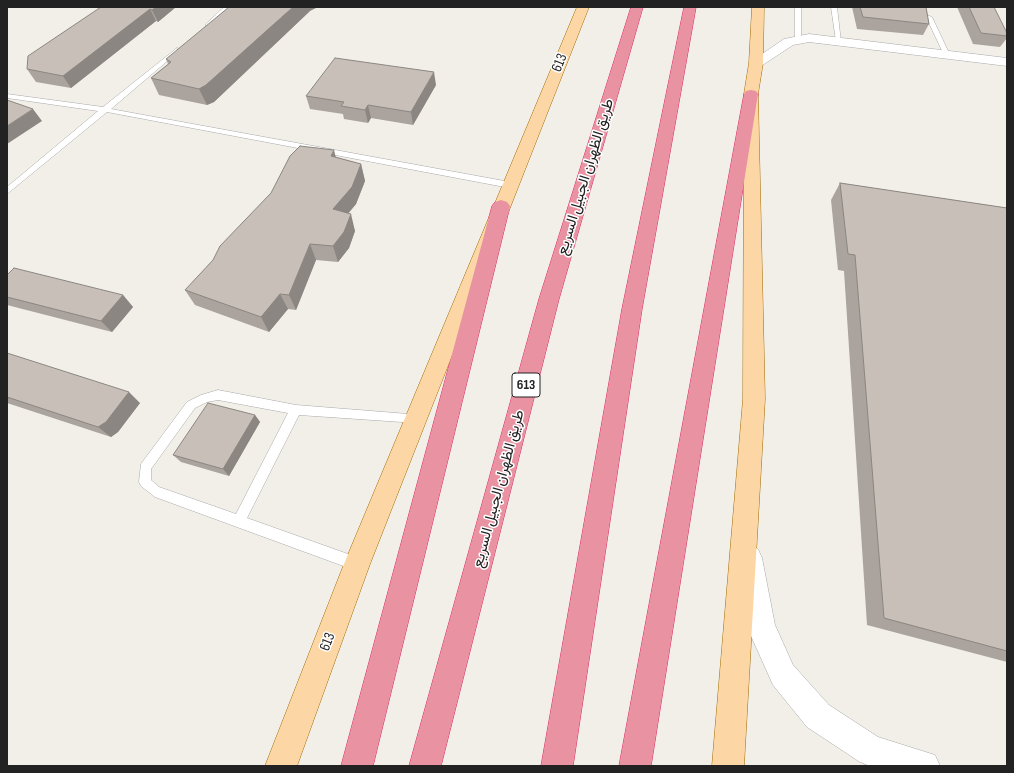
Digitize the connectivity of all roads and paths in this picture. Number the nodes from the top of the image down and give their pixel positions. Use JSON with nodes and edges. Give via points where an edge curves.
{"nodes":[{"id":1,"x":228,"y":7,"type":"edge"},
{"id":2,"x":583,"y":7,"type":"edge"},
{"id":3,"x":637,"y":7,"type":"edge"},
{"id":4,"x":690,"y":7,"type":"edge"},
{"id":5,"x":758,"y":7,"type":"edge"},
{"id":6,"x":798,"y":7,"type":"edge"},
{"id":7,"x":834,"y":7,"type":"edge"},
{"id":8,"x":898,"y":7,"type":"edge"},
{"id":9,"x":204,"y":28,"type":"edge"},
{"id":10,"x":798,"y":39,"type":"junction"},
{"id":11,"x":839,"y":41,"type":"junction"},
{"id":12,"x":186,"y":43,"type":"edge"},
{"id":13,"x":947,"y":55,"type":"junction"},
{"id":14,"x":1007,"y":62,"type":"edge"},
{"id":15,"x":756,"y":63,"type":"junction"},
{"id":16,"x":751,"y":94,"type":"junction"},
{"id":17,"x":7,"y":96,"type":"edge"},
{"id":18,"x":106,"y":110,"type":"junction"},
{"id":19,"x":510,"y":185,"type":"junction"},
{"id":20,"x":7,"y":191,"type":"edge"},
{"id":21,"x":501,"y":206,"type":"junction"},
{"id":22,"x":296,"y":410,"type":"junction"},
{"id":23,"x":416,"y":418,"type":"junction"},
{"id":24,"x":239,"y":521,"type":"junction"},
{"id":25,"x":745,"y":529,"type":"junction"},
{"id":26,"x":357,"y":564,"type":"junction"},
{"id":27,"x":281,"y":766,"type":"edge"},
{"id":28,"x":357,"y":766,"type":"edge"},
{"id":29,"x":425,"y":766,"type":"edge"},
{"id":30,"x":557,"y":766,"type":"edge"},
{"id":31,"x":635,"y":766,"type":"edge"},
{"id":32,"x":728,"y":766,"type":"edge"},
{"id":33,"x":924,"y":766,"type":"edge"}],
"edges":[{"from":1,"to":9,"type":"lane"},
{"from":2,"to":19,"type":"main road","name":"613"},
{"from":3,"to":29,"type":"highway","name":"طريق الظهران الجبيل السريع","number":"613","via":[[549,299]]},
{"from":4,"to":30,"type":"highway","via":[[632,308]]},
{"from":5,"to":15,"type":"main road"},
{"from":6,"to":10,"type":"lane"},
{"from":7,"to":11,"type":"lane"},
{"from":8,"to":13,"type":"lane","via":[[930,18]]},
{"from":10,"to":11,"type":"street"},
{"from":10,"to":15,"type":"street"},
{"from":11,"to":13,"type":"street"},
{"from":12,"to":18,"type":"lane"},
{"from":13,"to":14,"type":"street"},
{"from":15,"to":16,"type":"main road"},
{"from":16,"to":25,"type":"main road","via":[[754,399]]},
{"from":16,"to":31,"type":"highway"},
{"from":17,"to":18,"type":"lane"},
{"from":18,"to":19,"type":"lane"},
{"from":18,"to":20,"type":"lane"},
{"from":19,"to":21,"type":"main road","name":"613"},
{"from":21,"to":23,"type":"main road","name":"613"},
{"from":21,"to":28,"type":"highway"},
{"from":22,"to":23,"type":"lane"},
{"from":22,"to":24,"type":"lane"},
{"from":22,"to":24,"type":"lane","via":[[218,395],[205,398],[191,405],[145,468],[145,482],[155,491]]},
{"from":23,"to":26,"type":"main road","name":"613"},
{"from":24,"to":26,"type":"lane"},
{"from":25,"to":32,"type":"main road"},
{"from":25,"to":33,"type":"street","via":[[761,627],[783,676],[818,716],[865,747]]},
{"from":26,"to":27,"type":"main road","name":"613"}]}
